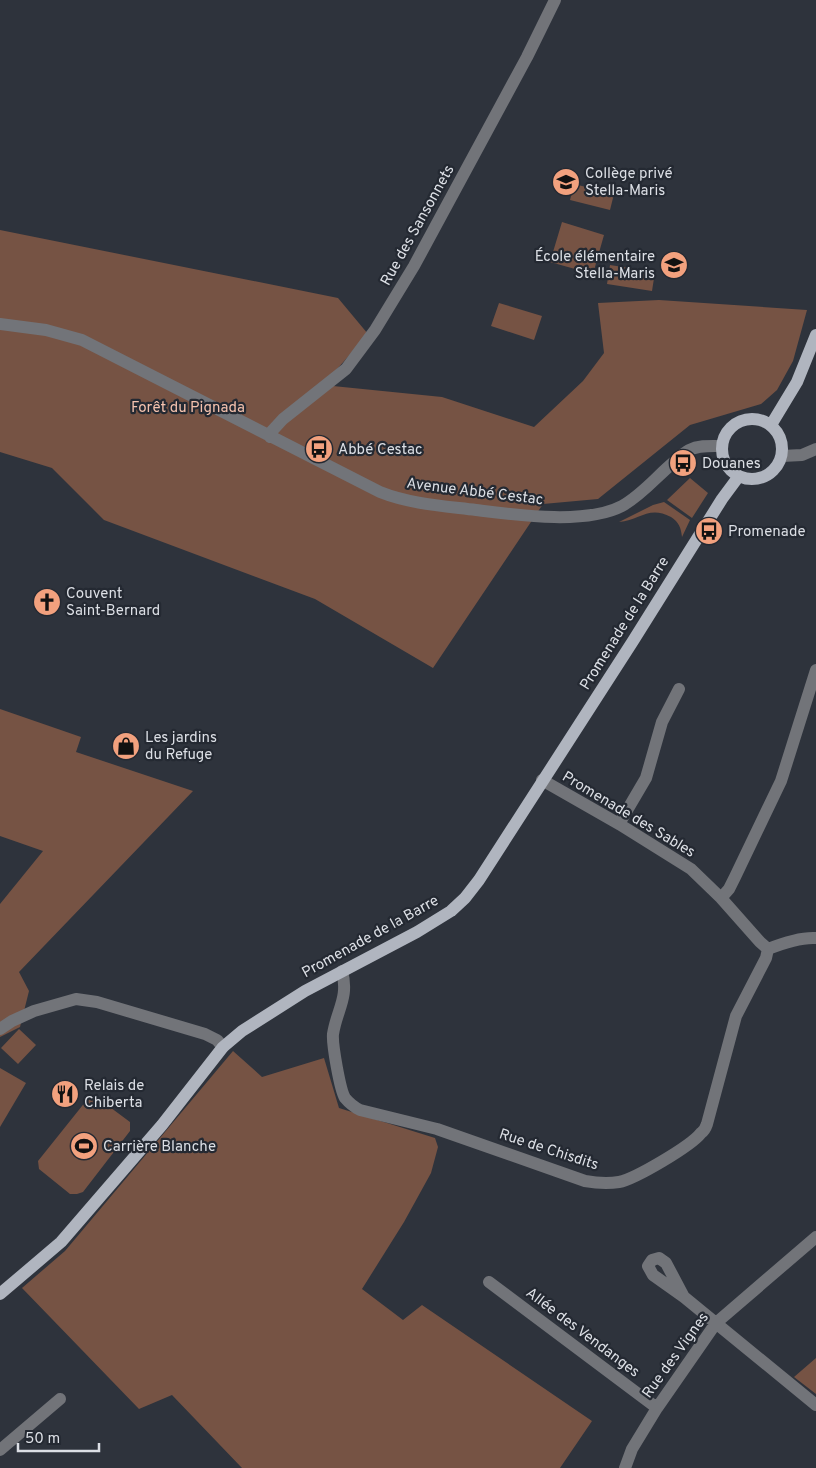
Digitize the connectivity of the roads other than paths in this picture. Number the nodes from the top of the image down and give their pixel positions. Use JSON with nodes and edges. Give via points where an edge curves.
{"nodes":[{"id":1,"x":555,"y":0,"type":"edge"},
{"id":2,"x":0,"y":324,"type":"edge"},
{"id":3,"x":816,"y":335,"type":"edge"},
{"id":4,"x":771,"y":425,"type":"junction"},
{"id":5,"x":270,"y":437,"type":"junction"},
{"id":6,"x":722,"y":446,"type":"junction"},
{"id":7,"x":816,"y":450,"type":"edge"},
{"id":8,"x":782,"y":456,"type":"junction"},
{"id":9,"x":739,"y":476,"type":"junction"},
{"id":10,"x":816,"y":670,"type":"edge"},
{"id":11,"x":680,"y":689,"type":"dead end"},
{"id":12,"x":542,"y":780,"type":"junction"},
{"id":13,"x":619,"y":824,"type":"junction"},
{"id":14,"x":721,"y":898,"type":"junction"},
{"id":15,"x":816,"y":938,"type":"edge"},
{"id":16,"x":768,"y":949,"type":"junction"},
{"id":17,"x":342,"y":970,"type":"junction"},
{"id":18,"x":0,"y":1029,"type":"edge"},
{"id":19,"x":223,"y":1047,"type":"junction"},
{"id":20,"x":816,"y":1237,"type":"edge"},
{"id":21,"x":489,"y":1282,"type":"dead end"},
{"id":22,"x":0,"y":1294,"type":"edge"},
{"id":23,"x":684,"y":1297,"type":"dead end"},
{"id":24,"x":716,"y":1323,"type":"junction"},
{"id":25,"x":60,"y":1399,"type":"dead end"},
{"id":26,"x":816,"y":1405,"type":"edge"},
{"id":27,"x":657,"y":1408,"type":"junction"},
{"id":28,"x":0,"y":1450,"type":"edge"},
{"id":29,"x":625,"y":1468,"type":"edge"}],
"edges":[{"from":1,"to":5,"type":"street","name":"Rue des Sansonnets","via":[[418,258],[375,330],[346,369],[283,419]]},
{"from":2,"to":5,"type":"street","name":"Avenue Abbé Cestac","via":[[46,330],[82,340]]},
{"from":3,"to":4,"type":"main road","via":[[797,382]]},
{"from":4,"to":6,"type":"main road","via":[[754,419],[736,423],[729,429]]},
{"from":4,"to":8,"type":"main road","via":[[781,439]]},
{"from":5,"to":6,"type":"street","name":"Avenue Abbé Cestac","via":[[396,498],[528,516],[563,517],[598,514],[621,506],[687,451],[704,446]]},
{"from":6,"to":9,"type":"main road","via":[[726,464]]},
{"from":7,"to":8,"type":"street"},
{"from":8,"to":9,"type":"main road","via":[[773,471],[765,476],[757,479]]},
{"from":9,"to":12,"type":"main road","name":"Promenade de la Barre"},
{"from":10,"to":14,"type":"street","via":[[781,781],[735,878]]},
{"from":11,"to":13,"type":"street","via":[[662,722],[646,778]]},
{"from":12,"to":13,"type":"street","name":"Promenade des Sables"},
{"from":12,"to":17,"type":"main road","name":"Promenade de la Barre","via":[[465,898],[417,932]]},
{"from":13,"to":14,"type":"street","name":"Promenade des Sables","via":[[691,869]]},
{"from":14,"to":16,"type":"street","name":"Promenade des Sables"},
{"from":15,"to":16,"type":"street","via":[[785,942]]},
{"from":16,"to":17,"type":"street","name":"Rue de Chisdits","via":[[736,1016],[707,1124],[701,1134],[690,1144],[633,1177],[608,1184],[585,1180],[437,1129],[360,1110],[350,1104],[344,1096],[333,1044],[345,995]]},
{"from":17,"to":19,"type":"main road","name":"Promenade de la Barre","via":[[305,990]]},
{"from":18,"to":19,"type":"street","via":[[34,1012],[76,999],[97,1002],[205,1034]]},
{"from":19,"to":22,"type":"main road","name":"Promenade de la Barre","via":[[162,1125],[60,1242]]},
{"from":20,"to":24,"type":"street","name":"Rue des Vignes"},
{"from":21,"to":27,"type":"street","name":"Allée des Vendanges"},
{"from":23,"to":24,"type":"street"},
{"from":24,"to":26,"type":"street"},
{"from":24,"to":27,"type":"street","name":"Rue des Vignes"},
{"from":25,"to":28,"type":"street"},
{"from":27,"to":29,"type":"street","name":"Rue des Vignes","via":[[632,1449]]}]}
